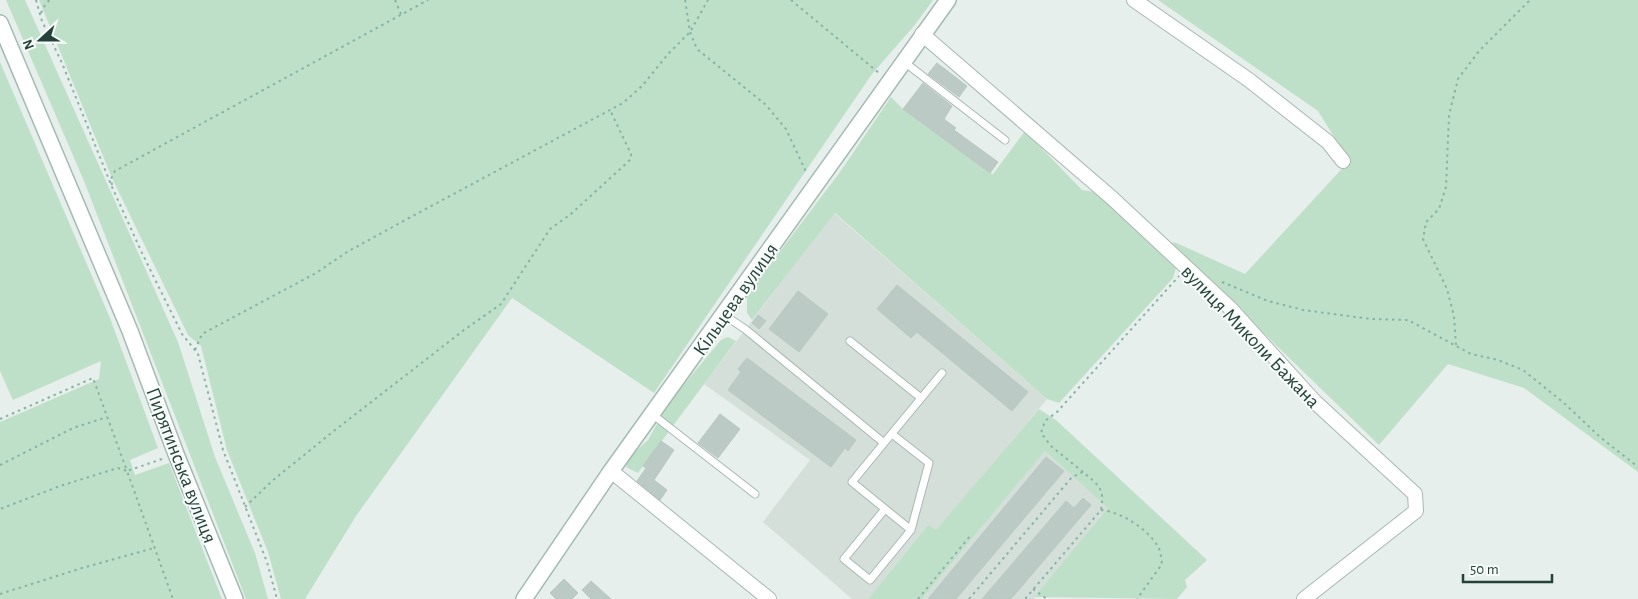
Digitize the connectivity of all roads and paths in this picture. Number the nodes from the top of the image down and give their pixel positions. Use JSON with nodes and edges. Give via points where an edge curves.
{"nodes":[{"id":1,"x":36,"y":0,"type":"edge"},
{"id":2,"x":50,"y":0,"type":"edge"},
{"id":3,"x":395,"y":0,"type":"edge"},
{"id":4,"x":428,"y":0,"type":"edge"},
{"id":5,"x":685,"y":0,"type":"edge"},
{"id":6,"x":708,"y":0,"type":"edge"},
{"id":7,"x":791,"y":0,"type":"edge"},
{"id":8,"x":948,"y":0,"type":"edge"},
{"id":9,"x":1134,"y":0,"type":"edge"},
{"id":10,"x":1530,"y":0,"type":"edge"},
{"id":11,"x":41,"y":13,"type":"junction"},
{"id":12,"x":402,"y":14,"type":"junction"},
{"id":13,"x":0,"y":23,"type":"edge"},
{"id":14,"x":690,"y":32,"type":"junction"},
{"id":15,"x":922,"y":34,"type":"junction"},
{"id":16,"x":903,"y":61,"type":"junction"},
{"id":17,"x":889,"y":81,"type":"junction"},
{"id":18,"x":610,"y":110,"type":"junction"},
{"id":19,"x":1005,"y":140,"type":"dead end"},
{"id":20,"x":1343,"y":161,"type":"dead end"},
{"id":21,"x":112,"y":187,"type":"junction"},
{"id":22,"x":812,"y":190,"type":"junction"},
{"id":23,"x":1183,"y":265,"type":"junction"},
{"id":24,"x":1214,"y":278,"type":"dead end"},
{"id":25,"x":724,"y":315,"type":"junction"},
{"id":26,"x":850,"y":341,"type":"dead end"},
{"id":27,"x":1456,"y":346,"type":"junction"},
{"id":28,"x":195,"y":350,"type":"junction"},
{"id":29,"x":942,"y":373,"type":"dead end"},
{"id":30,"x":921,"y":398,"type":"junction"},
{"id":31,"x":652,"y":414,"type":"junction"},
{"id":32,"x":107,"y":417,"type":"junction"},
{"id":33,"x":0,"y":419,"type":"edge"},
{"id":34,"x":892,"y":434,"type":"junction"},
{"id":35,"x":884,"y":443,"type":"junction"},
{"id":36,"x":176,"y":454,"type":"junction"},
{"id":37,"x":0,"y":465,"type":"edge"},
{"id":38,"x":1638,"y":466,"type":"edge"},
{"id":39,"x":127,"y":471,"type":"junction"},
{"id":40,"x":611,"y":471,"type":"junction"},
{"id":41,"x":1083,"y":472,"type":"junction"},
{"id":42,"x":755,"y":494,"type":"dead end"},
{"id":43,"x":245,"y":507,"type":"junction"},
{"id":44,"x":0,"y":509,"type":"edge"},
{"id":45,"x":885,"y":509,"type":"junction"},
{"id":46,"x":1101,"y":510,"type":"junction"},
{"id":47,"x":911,"y":530,"type":"junction"},
{"id":48,"x":971,"y":535,"type":"dead end"},
{"id":49,"x":154,"y":548,"type":"junction"},
{"id":50,"x":1034,"y":589,"type":"junction"},
{"id":51,"x":0,"y":594,"type":"edge"},
{"id":52,"x":530,"y":596,"type":"edge"},
{"id":53,"x":173,"y":599,"type":"edge"},
{"id":54,"x":235,"y":599,"type":"edge"},
{"id":55,"x":277,"y":599,"type":"edge"},
{"id":56,"x":769,"y":599,"type":"edge"},
{"id":57,"x":918,"y":599,"type":"edge"},
{"id":58,"x":969,"y":599,"type":"edge"},
{"id":59,"x":1025,"y":599,"type":"edge"},
{"id":60,"x":1047,"y":599,"type":"edge"},
{"id":61,"x":1137,"y":599,"type":"edge"},
{"id":62,"x":1304,"y":599,"type":"edge"}],
"edges":[{"from":1,"to":11,"type":"path"},
{"from":2,"to":11,"type":"path"},
{"from":3,"to":12,"type":"path"},
{"from":4,"to":12,"type":"path"},
{"from":5,"to":14,"type":"path"},
{"from":6,"to":14,"type":"path"},
{"from":7,"to":17,"type":"path"},
{"from":8,"to":15,"type":"street","name":"Кільцева вулиця"},
{"from":9,"to":20,"type":"street","via":[[1249,80],[1328,142]]},
{"from":10,"to":27,"type":"path","via":[[1479,51],[1458,79],[1450,115],[1446,187],[1439,209],[1426,222],[1423,239],[1446,289],[1454,316]]},
{"from":11,"to":21,"type":"path"},
{"from":12,"to":21,"type":"path","via":[[115,171]]},
{"from":13,"to":36,"type":"street","name":"Пирятинська вулиця","via":[[130,331]]},
{"from":14,"to":18,"type":"path","via":[[642,86]]},
{"from":14,"to":22,"type":"path","via":[[697,50],[766,106],[786,129]]},
{"from":15,"to":16,"type":"street","name":"Кільцева вулиця"},
{"from":15,"to":23,"type":"street","name":"вулиця Миколи Бажана"},
{"from":16,"to":17,"type":"street","name":"Кільцева вулиця"},
{"from":16,"to":19,"type":"lane"},
{"from":17,"to":22,"type":"street","name":"Кільцева вулиця"},
{"from":18,"to":28,"type":"path","via":[[202,334]]},
{"from":18,"to":43,"type":"path","via":[[631,159],[550,229],[501,304],[330,434]]},
{"from":21,"to":28,"type":"path","via":[[182,334]]},
{"from":22,"to":25,"type":"street","name":"Кільцева вулиця"},
{"from":23,"to":41,"type":"path","via":[[1177,280],[1057,412],[1045,421],[1041,433]]},
{"from":23,"to":62,"type":"street","name":"вулиця Миколи Бажана","via":[[1230,308],[1315,402],[1415,494],[1416,511]]},
{"from":24,"to":27,"type":"path","via":[[1268,301],[1303,310],[1371,319],[1408,320]]},
{"from":25,"to":31,"type":"street","name":"Кільцева вулиця"},
{"from":25,"to":35,"type":"lane"},
{"from":26,"to":30,"type":"lane"},
{"from":27,"to":38,"type":"path","via":[[1470,354],[1523,370]]},
{"from":28,"to":43,"type":"path","via":[[223,450]]},
{"from":29,"to":30,"type":"lane"},
{"from":30,"to":34,"type":"lane"},
{"from":31,"to":40,"type":"street","name":"Кільцева вулиця"},
{"from":31,"to":42,"type":"lane"},
{"from":32,"to":33,"type":"path","via":[[93,378]]},
{"from":32,"to":37,"type":"path","via":[[73,428]]},
{"from":32,"to":39,"type":"path"},
{"from":34,"to":35,"type":"lane"},
{"from":34,"to":47,"type":"lane","via":[[928,463]]},
{"from":35,"to":45,"type":"lane","via":[[852,482]]},
{"from":36,"to":39,"type":"path"},
{"from":36,"to":54,"type":"street","name":"Пирятинська вулиця"},
{"from":39,"to":44,"type":"path","via":[[118,468]]},
{"from":39,"to":49,"type":"path"},
{"from":40,"to":52,"type":"street","name":"Кільцева вулиця"},
{"from":40,"to":56,"type":"street"},
{"from":41,"to":46,"type":"path","via":[[1099,486],[1103,496]]},
{"from":41,"to":58,"type":"path","via":[[1072,477]]},
{"from":43,"to":55,"type":"path","via":[[267,562]]},
{"from":45,"to":47,"type":"lane"},
{"from":45,"to":47,"type":"lane","via":[[844,559],[870,580]]},
{"from":46,"to":50,"type":"path"},
{"from":46,"to":61,"type":"path","via":[[1134,523],[1158,546],[1162,564]]},
{"from":48,"to":57,"type":"path"},
{"from":49,"to":51,"type":"path"},
{"from":49,"to":53,"type":"path"},
{"from":50,"to":59,"type":"path"},
{"from":50,"to":60,"type":"path"}]}
